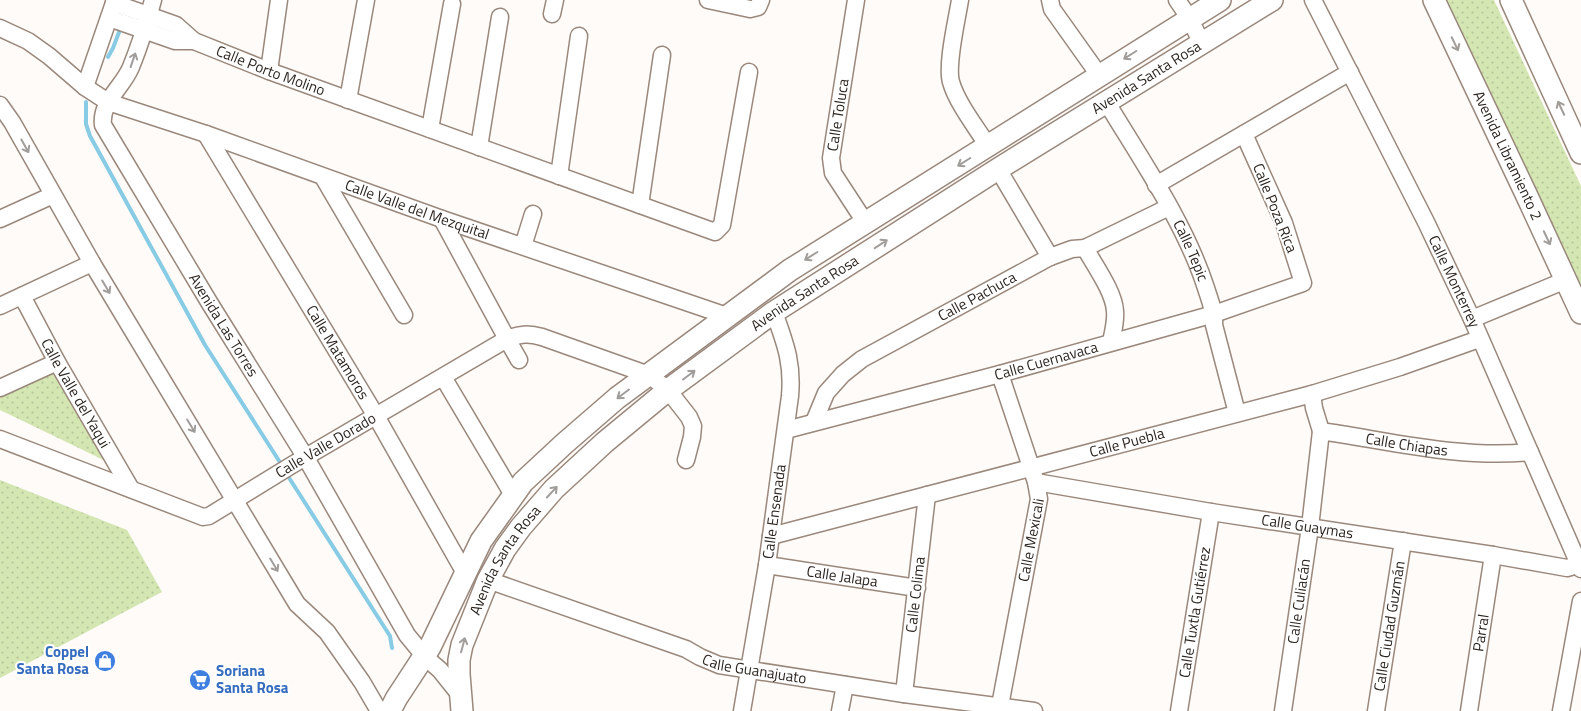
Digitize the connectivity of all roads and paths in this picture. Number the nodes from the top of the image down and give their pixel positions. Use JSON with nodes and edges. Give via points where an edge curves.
{"nodes":[{"id":1,"x":279,"y":0,"type":"edge"},
{"id":2,"x":366,"y":0,"type":"edge"},
{"id":3,"x":708,"y":0,"type":"edge"},
{"id":4,"x":856,"y":0,"type":"edge"},
{"id":5,"x":960,"y":0,"type":"edge"},
{"id":6,"x":1050,"y":0,"type":"edge"},
{"id":7,"x":1177,"y":0,"type":"edge"},
{"id":8,"x":1220,"y":0,"type":"edge"},
{"id":9,"x":1272,"y":0,"type":"edge"},
{"id":10,"x":1314,"y":0,"type":"edge"},
{"id":11,"x":1434,"y":0,"type":"edge"},
{"id":12,"x":1511,"y":0,"type":"edge"},
{"id":13,"x":760,"y":3,"type":"edge"},
{"id":14,"x":452,"y":4,"type":"dead end"},
{"id":15,"x":129,"y":13,"type":"edge"},
{"id":16,"x":500,"y":17,"type":"dead end"},
{"id":17,"x":1190,"y":19,"type":"junction"},
{"id":18,"x":0,"y":28,"type":"edge"},
{"id":19,"x":579,"y":36,"type":"dead end"},
{"id":20,"x":1202,"y":44,"type":"junction"},
{"id":21,"x":662,"y":55,"type":"dead end"},
{"id":22,"x":269,"y":71,"type":"junction"},
{"id":23,"x":749,"y":72,"type":"dead end"},
{"id":24,"x":1350,"y":72,"type":"junction"},
{"id":25,"x":1099,"y":75,"type":"junction"},
{"id":26,"x":85,"y":87,"type":"junction"},
{"id":27,"x":348,"y":100,"type":"junction"},
{"id":28,"x":108,"y":102,"type":"junction"},
{"id":29,"x":1107,"y":103,"type":"junction"},
{"id":30,"x":0,"y":105,"type":"edge"},
{"id":31,"x":6,"y":125,"type":"edge"},
{"id":32,"x":430,"y":130,"type":"junction"},
{"id":33,"x":206,"y":134,"type":"junction"},
{"id":34,"x":1244,"y":134,"type":"junction"},
{"id":35,"x":988,"y":146,"type":"junction"},
{"id":36,"x":479,"y":147,"type":"junction"},
{"id":37,"x":1581,"y":153,"type":"edge"},
{"id":38,"x":998,"y":169,"type":"junction"},
{"id":39,"x":559,"y":176,"type":"junction"},
{"id":40,"x":323,"y":177,"type":"junction"},
{"id":41,"x":1156,"y":185,"type":"junction"},
{"id":42,"x":53,"y":195,"type":"junction"},
{"id":43,"x":640,"y":206,"type":"junction"},
{"id":44,"x":1169,"y":207,"type":"junction"},
{"id":45,"x":533,"y":214,"type":"dead end"},
{"id":46,"x":442,"y":219,"type":"junction"},
{"id":47,"x":0,"y":220,"type":"edge"},
{"id":48,"x":865,"y":222,"type":"junction"},
{"id":49,"x":522,"y":246,"type":"junction"},
{"id":50,"x":1086,"y":248,"type":"junction"},
{"id":51,"x":1050,"y":257,"type":"junction"},
{"id":52,"x":92,"y":263,"type":"junction"},
{"id":53,"x":1566,"y":280,"type":"junction"},
{"id":54,"x":1303,"y":283,"type":"joint"},
{"id":55,"x":22,"y":296,"type":"junction"},
{"id":56,"x":0,"y":306,"type":"edge"},
{"id":57,"x":774,"y":312,"type":"junction"},
{"id":58,"x":1581,"y":313,"type":"edge"},
{"id":59,"x":1214,"y":314,"type":"junction"},
{"id":60,"x":404,"y":315,"type":"dead end"},
{"id":61,"x":727,"y":316,"type":"junction"},
{"id":62,"x":1472,"y":319,"type":"junction"},
{"id":63,"x":507,"y":339,"type":"junction"},
{"id":64,"x":1479,"y":339,"type":"junction"},
{"id":65,"x":1111,"y":342,"type":"junction"},
{"id":66,"x":519,"y":360,"type":"dead end"},
{"id":67,"x":57,"y":362,"type":"junction"},
{"id":68,"x":1000,"y":374,"type":"junction"},
{"id":69,"x":649,"y":375,"type":"junction"},
{"id":70,"x":444,"y":377,"type":"junction"},
{"id":71,"x":0,"y":388,"type":"edge"},
{"id":72,"x":668,"y":390,"type":"junction"},
{"id":73,"x":1312,"y":394,"type":"junction"},
{"id":74,"x":1237,"y":413,"type":"junction"},
{"id":75,"x":376,"y":416,"type":"junction"},
{"id":76,"x":814,"y":422,"type":"junction"},
{"id":77,"x":786,"y":430,"type":"junction"},
{"id":78,"x":1320,"y":431,"type":"junction"},
{"id":79,"x":0,"y":439,"type":"edge"},
{"id":80,"x":1530,"y":452,"type":"junction"},
{"id":81,"x":686,"y":460,"type":"dead end"},
{"id":82,"x":299,"y":461,"type":"junction"},
{"id":83,"x":1033,"y":475,"type":"junction"},
{"id":84,"x":131,"y":489,"type":"junction"},
{"id":85,"x":513,"y":495,"type":"junction"},
{"id":86,"x":927,"y":495,"type":"junction"},
{"id":87,"x":235,"y":500,"type":"junction"},
{"id":88,"x":1211,"y":512,"type":"junction"},
{"id":89,"x":1310,"y":527,"type":"junction"},
{"id":90,"x":771,"y":536,"type":"junction"},
{"id":91,"x":1403,"y":541,"type":"junction"},
{"id":92,"x":1493,"y":555,"type":"junction"},
{"id":93,"x":768,"y":565,"type":"junction"},
{"id":94,"x":1580,"y":566,"type":"edge"},
{"id":95,"x":465,"y":573,"type":"junction"},
{"id":96,"x":488,"y":580,"type":"junction"},
{"id":97,"x":917,"y":588,"type":"junction"},
{"id":98,"x":1581,"y":602,"type":"edge"},
{"id":99,"x":425,"y":657,"type":"junction"},
{"id":100,"x":749,"y":670,"type":"junction"},
{"id":101,"x":844,"y":685,"type":"junction"},
{"id":102,"x":904,"y":694,"type":"junction"},
{"id":103,"x":461,"y":703,"type":"edge"},
{"id":104,"x":1000,"y":708,"type":"edge"},
{"id":105,"x":379,"y":711,"type":"edge"},
{"id":106,"x":390,"y":711,"type":"edge"},
{"id":107,"x":742,"y":711,"type":"edge"},
{"id":108,"x":840,"y":711,"type":"edge"},
{"id":109,"x":1034,"y":711,"type":"edge"},
{"id":110,"x":1179,"y":711,"type":"edge"},
{"id":111,"x":1282,"y":711,"type":"edge"},
{"id":112,"x":1376,"y":711,"type":"edge"},
{"id":113,"x":1469,"y":711,"type":"edge"},
{"id":114,"x":1561,"y":711,"type":"edge"}],
"edges":[{"from":1,"to":22,"type":"street"},
{"from":2,"to":27,"type":"street"},
{"from":3,"to":13,"type":"street","via":[[750,9]]},
{"from":4,"to":48,"type":"street","name":"Calle Toluca","via":[[831,158],[834,173]]},
{"from":5,"to":35,"type":"street","via":[[950,80]]},
{"from":6,"to":25,"type":"street","via":[[1052,9]]},
{"from":7,"to":17,"type":"street"},
{"from":8,"to":17,"type":"main road","name":"Avenida Santa Rosa"},
{"from":9,"to":20,"type":"main road","name":"Avenida Santa Rosa"},
{"from":10,"to":24,"type":"street","name":"Calle Monterrey"},
{"from":11,"to":53,"type":"main road","name":"Avenida Libramiento 2","one_way":true},
{"from":37,"to":12,"type":"main road","one_way":true},
{"from":14,"to":32,"type":"street"},
{"from":15,"to":22,"type":"street","name":"Calle Porto Molino","via":[[174,41],[194,41]]},
{"from":15,"to":26,"type":"street"},
{"from":28,"to":15,"type":"street","one_way":true,"via":[[130,69]]},
{"from":16,"to":36,"type":"street"},
{"from":17,"to":20,"type":"street"},
{"from":17,"to":25,"type":"main road","name":"Avenida Santa Rosa","one_way":true},
{"from":18,"to":26,"type":"street","via":[[28,41]]},
{"from":19,"to":39,"type":"street"},
{"from":20,"to":29,"type":"main road","name":"Avenida Santa Rosa"},
{"from":21,"to":43,"type":"street"},
{"from":22,"to":27,"type":"street","name":"Calle Porto Molino"},
{"from":23,"to":43,"type":"street","name":"Calle Porto Molino","via":[[719,229],[714,232]]},
{"from":24,"to":34,"type":"street"},
{"from":24,"to":62,"type":"street","name":"Calle Monterrey"},
{"from":25,"to":35,"type":"main road","name":"Avenida Santa Rosa"},
{"from":26,"to":28,"type":"street"},
{"from":27,"to":32,"type":"street","name":"Calle Porto Molino"},
{"from":28,"to":33,"type":"street","name":"Calle Valle del Mezquital"},
{"from":28,"to":82,"type":"street","name":"Avenida Las Torres","via":[[103,125]]},
{"from":29,"to":38,"type":"main road","name":"Avenida Santa Rosa"},
{"from":29,"to":41,"type":"street","name":"Calle Tepic"},
{"from":30,"to":31,"type":"street"},
{"from":31,"to":42,"type":"street","one_way":true},
{"from":32,"to":36,"type":"street","name":"Calle Porto Molino"},
{"from":33,"to":40,"type":"street","name":"Calle Valle del Mezquital"},
{"from":33,"to":75,"type":"street","name":"Calle Matamoros"},
{"from":34,"to":41,"type":"street"},
{"from":34,"to":54,"type":"street","name":"Calle Poza Rica","via":[[1284,224]]},
{"from":35,"to":48,"type":"main road","name":"Avenida Santa Rosa","one_way":true},
{"from":36,"to":39,"type":"street","name":"Calle Porto Molino"},
{"from":38,"to":51,"type":"street"},
{"from":57,"to":38,"type":"main road","name":"Avenida Santa Rosa","one_way":true},
{"from":39,"to":43,"type":"street","name":"Calle Porto Molino"},
{"from":40,"to":46,"type":"street","name":"Calle Valle del Mezquital"},
{"from":40,"to":60,"type":"street"},
{"from":41,"to":44,"type":"street","name":"Calle Tepic"},
{"from":42,"to":47,"type":"street"},
{"from":42,"to":52,"type":"street"},
{"from":44,"to":50,"type":"street","name":"Calle Pachuca"},
{"from":44,"to":59,"type":"street","name":"Calle Tepic","via":[[1199,267]]},
{"from":45,"to":49,"type":"street"},
{"from":46,"to":49,"type":"street","name":"Calle Valle del Mezquital"},
{"from":46,"to":63,"type":"street"},
{"from":48,"to":61,"type":"main road","name":"Avenida Santa Rosa","one_way":true,"via":[[790,270]]},
{"from":49,"to":61,"type":"street","name":"Calle Valle del Mezquital"},
{"from":50,"to":51,"type":"street","name":"Calle Pachuca"},
{"from":50,"to":65,"type":"street","via":[[1115,309]]},
{"from":51,"to":76,"type":"street","name":"Calle Pachuca","via":[[862,359],[826,393]]},
{"from":52,"to":55,"type":"street"},
{"from":52,"to":87,"type":"street","one_way":true},
{"from":53,"to":58,"type":"main road","name":"Avenida Libramiento 2"},
{"from":53,"to":62,"type":"street"},
{"from":54,"to":59,"type":"street","name":"Calle Cuernavaca"},
{"from":55,"to":56,"type":"street"},
{"from":55,"to":67,"type":"street","name":"Calle Valle del Yaqui"},
{"from":72,"to":57,"type":"main road","name":"Avenida Santa Rosa","one_way":true},
{"from":57,"to":77,"type":"street","name":"Calle Ensenada","via":[[792,376]]},
{"from":59,"to":65,"type":"street","name":"Calle Cuernavaca"},
{"from":59,"to":74,"type":"street","name":"Calle Tepic"},
{"from":61,"to":69,"type":"main road","name":"Avenida Santa Rosa"},
{"from":62,"to":64,"type":"street","name":"Calle Monterrey"},
{"from":63,"to":66,"type":"street"},
{"from":63,"to":69,"type":"street","name":"Calle Valle Dorado","via":[[520,334],[542,337]]},
{"from":63,"to":70,"type":"street","name":"Calle Valle Dorado"},
{"from":64,"to":73,"type":"street","name":"Calle Puebla"},
{"from":64,"to":80,"type":"street","name":"Calle Monterrey"},
{"from":65,"to":68,"type":"street","name":"Calle Cuernavaca"},
{"from":67,"to":71,"type":"street"},
{"from":67,"to":84,"type":"street","name":"Calle Valle del Yaqui"},
{"from":68,"to":76,"type":"street","name":"Calle Cuernavaca"},
{"from":68,"to":83,"type":"street","name":"Calle Mexicali"},
{"from":69,"to":72,"type":"street","name":"Calle Valle Dorado"},
{"from":69,"to":85,"type":"main road","name":"Avenida Santa Rosa","one_way":true,"via":[[565,443]]},
{"from":70,"to":75,"type":"street","name":"Calle Valle Dorado"},
{"from":70,"to":85,"type":"street"},
{"from":72,"to":81,"type":"street","name":"Calle Valle Dorado","via":[[693,426]]},
{"from":96,"to":72,"type":"main road","name":"Avenida Santa Rosa","one_way":true,"via":[[521,527],[554,489]]},
{"from":73,"to":74,"type":"street","name":"Calle Puebla"},
{"from":73,"to":78,"type":"street"},
{"from":74,"to":83,"type":"street","name":"Calle Puebla"},
{"from":75,"to":82,"type":"street","name":"Calle Valle Dorado"},
{"from":75,"to":95,"type":"street","name":"Calle Matamoros"},
{"from":76,"to":77,"type":"street","name":"Calle Cuernavaca"},
{"from":77,"to":90,"type":"street","name":"Calle Ensenada"},
{"from":78,"to":80,"type":"street","name":"Calle Chiapas","via":[[1470,453],[1504,455]]},
{"from":78,"to":89,"type":"street","name":"Calle Culiacán"},
{"from":79,"to":84,"type":"street","name":"Calle Valle Dorado"},
{"from":80,"to":94,"type":"street","name":"Calle Monterrey"},
{"from":82,"to":87,"type":"street","name":"Calle Valle Dorado"},
{"from":82,"to":99,"type":"street","name":"Avenida Las Torres","via":[[407,635]]},
{"from":83,"to":86,"type":"street","name":"Calle Puebla"},
{"from":83,"to":88,"type":"street","name":"Calle Guaymas"},
{"from":83,"to":104,"type":"street","name":"Calle Mexicali","via":[[1039,499]]},
{"from":84,"to":87,"type":"street","name":"Calle Valle Dorado","via":[[203,517]]},
{"from":85,"to":95,"type":"main road","name":"Avenida Santa Rosa","via":[[481,541]]},
{"from":86,"to":90,"type":"street","name":"Calle Puebla"},
{"from":86,"to":97,"type":"street","name":"Calle Colima"},
{"from":87,"to":105,"type":"street","one_way":true,"via":[[297,604],[327,632]]},
{"from":88,"to":89,"type":"street","name":"Calle Guaymas"},
{"from":88,"to":110,"type":"street","name":"Calle Tuxtla Gutiérrez"},
{"from":89,"to":91,"type":"street","name":"Calle Guaymas"},
{"from":89,"to":111,"type":"street","name":"Calle Culiacán"},
{"from":90,"to":93,"type":"street","name":"Calle Ensenada"},
{"from":91,"to":92,"type":"street","name":"Calle Guaymas"},
{"from":91,"to":112,"type":"street","name":"Calle Ciudad Guzmán"},
{"from":92,"to":94,"type":"street","name":"Calle Guaymas","via":[[1567,568]]},
{"from":92,"to":113,"type":"street","name":"Parral"},
{"from":93,"to":97,"type":"street","name":"Calle Jalapa"},
{"from":93,"to":100,"type":"street","name":"Calle Ensenada"},
{"from":95,"to":99,"type":"main road","name":"Avenida Santa Rosa"},
{"from":96,"to":100,"type":"street","name":"Calle Guanajuato","via":[[686,649],[720,665]]},
{"from":103,"to":96,"type":"main road","name":"Avenida Santa Rosa","one_way":true,"via":[[458,674],[462,645]]},
{"from":97,"to":102,"type":"street","name":"Calle Colima"},
{"from":98,"to":114,"type":"street"},
{"from":99,"to":103,"type":"street","name":"Avenida Santa Rosa","via":[[440,670]]},
{"from":99,"to":106,"type":"main road","name":"Avenida Santa Rosa"},
{"from":100,"to":101,"type":"street","name":"Calle Guanajuato"},
{"from":100,"to":107,"type":"street","name":"Calle Ensenada"},
{"from":101,"to":102,"type":"street","name":"Calle Guanajuato"},
{"from":101,"to":108,"type":"street"},
{"from":102,"to":104,"type":"street","name":"Calle Guanajuato"},
{"from":104,"to":109,"type":"street","name":"Calle Guanajuato"}]}
